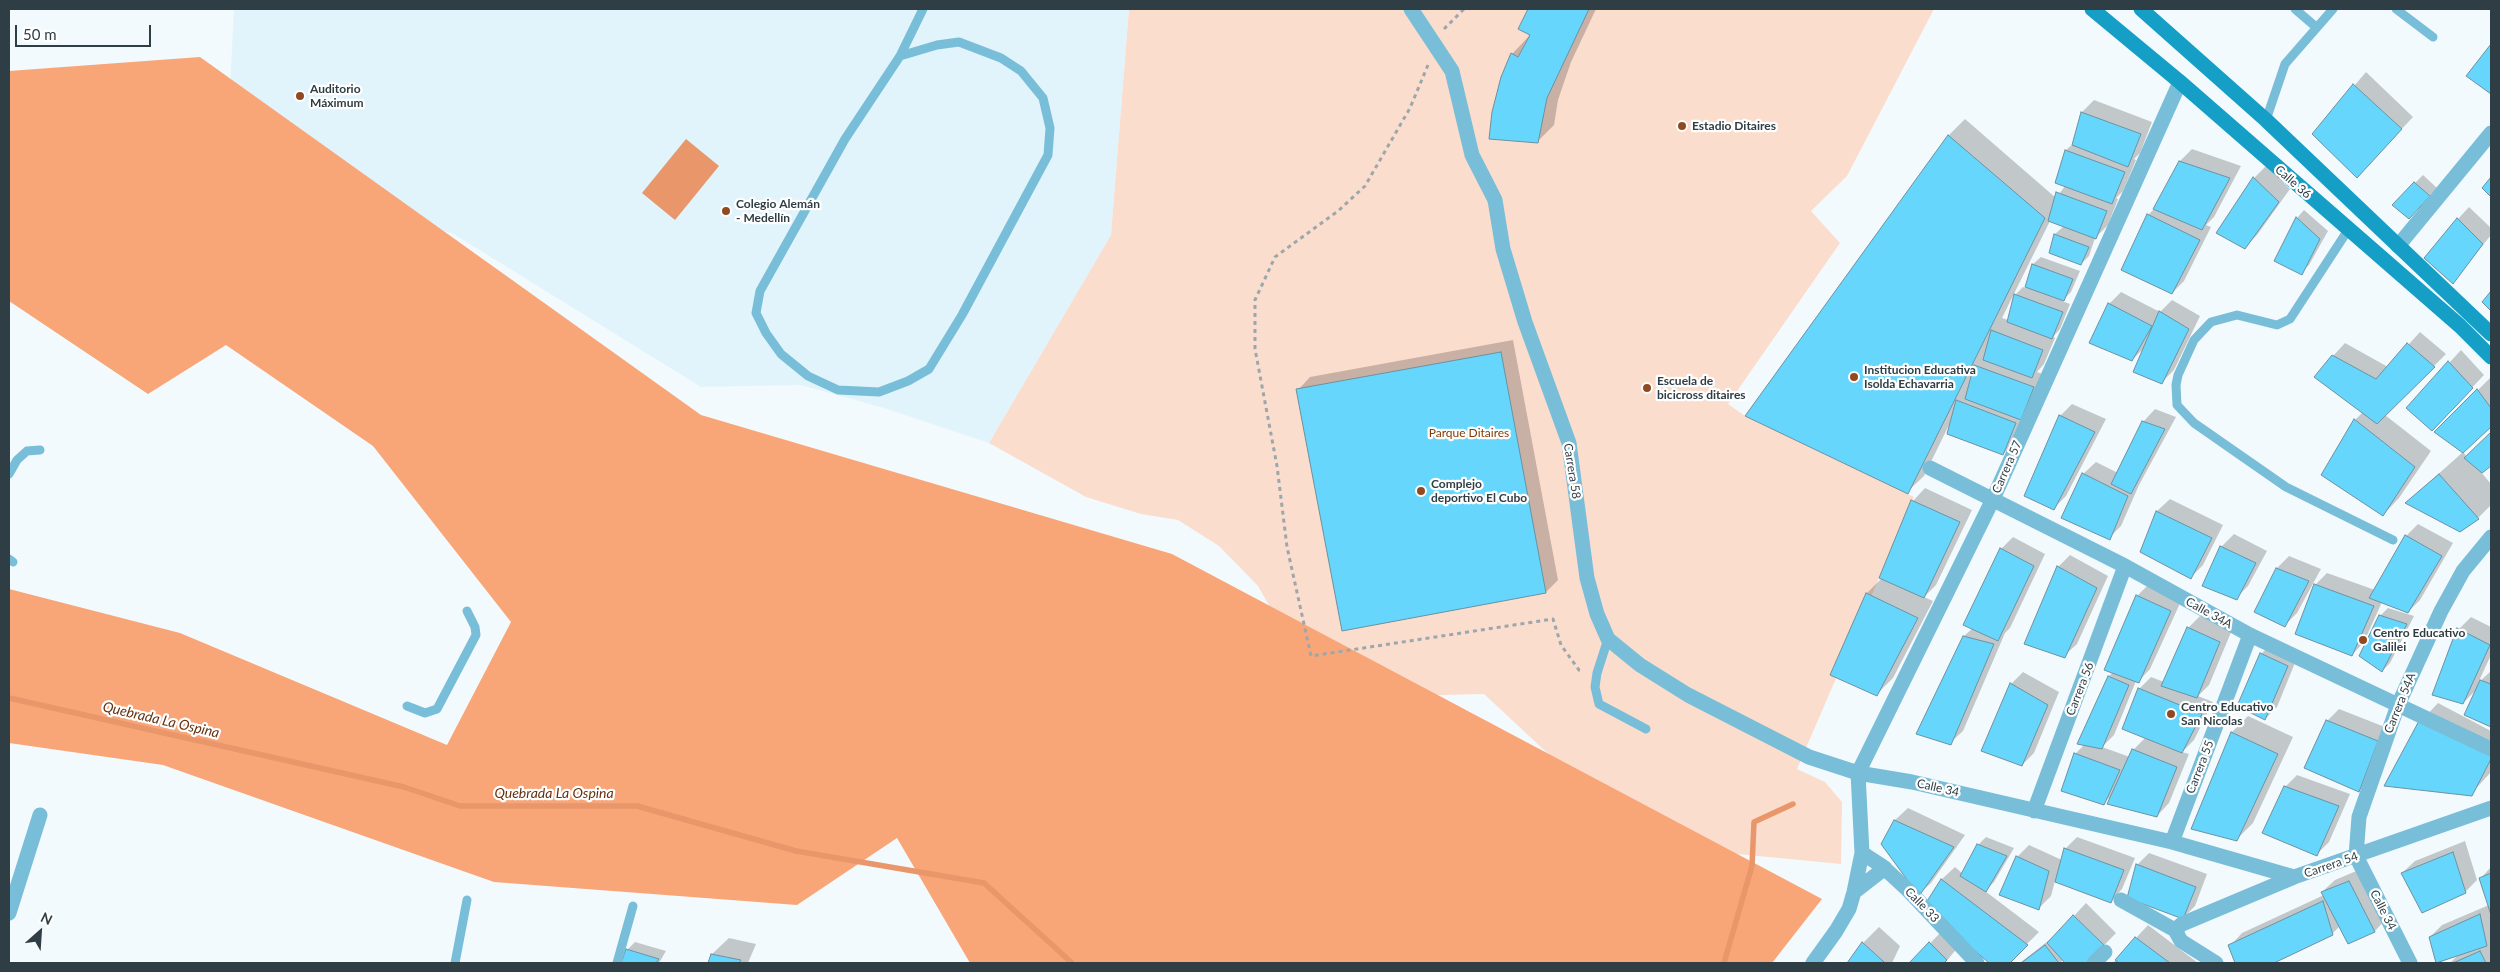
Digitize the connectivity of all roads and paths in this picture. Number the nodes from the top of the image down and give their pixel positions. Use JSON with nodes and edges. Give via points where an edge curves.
{"nodes":[{"id":1,"x":923,"y":9,"type":"edge"},
{"id":2,"x":1411,"y":9,"type":"edge"},
{"id":3,"x":1464,"y":9,"type":"edge"},
{"id":4,"x":2092,"y":9,"type":"edge"},
{"id":5,"x":2141,"y":9,"type":"edge"},
{"id":6,"x":2295,"y":9,"type":"edge"},
{"id":7,"x":2333,"y":9,"type":"edge"},
{"id":8,"x":2396,"y":9,"type":"edge"},
{"id":9,"x":2316,"y":27,"type":"junction"},
{"id":10,"x":2434,"y":37,"type":"dead end"},
{"id":11,"x":1432,"y":40,"type":"junction"},
{"id":12,"x":900,"y":56,"type":"junction"},
{"id":13,"x":2180,"y":82,"type":"junction"},
{"id":14,"x":2266,"y":120,"type":"junction"},
{"id":15,"x":2491,"y":133,"type":"edge"},
{"id":16,"x":2348,"y":230,"type":"junction"},
{"id":17,"x":2398,"y":246,"type":"junction"},
{"id":18,"x":2491,"y":334,"type":"edge"},
{"id":19,"x":2491,"y":357,"type":"edge"},
{"id":20,"x":40,"y":450,"type":"dead end"},
{"id":21,"x":1930,"y":468,"type":"dead end"},
{"id":22,"x":9,"y":474,"type":"edge"},
{"id":23,"x":1993,"y":499,"type":"junction"},
{"id":24,"x":2491,"y":537,"type":"edge"},
{"id":25,"x":2393,"y":540,"type":"dead end"},
{"id":26,"x":2125,"y":566,"type":"junction"},
{"id":27,"x":467,"y":611,"type":"dead end"},
{"id":28,"x":2250,"y":635,"type":"junction"},
{"id":29,"x":1608,"y":639,"type":"junction"},
{"id":30,"x":1597,"y":673,"type":"junction"},
{"id":31,"x":2398,"y":705,"type":"junction"},
{"id":32,"x":407,"y":706,"type":"dead end"},
{"id":33,"x":1646,"y":728,"type":"dead end"},
{"id":34,"x":2491,"y":749,"type":"edge"},
{"id":35,"x":1858,"y":773,"type":"junction"},
{"id":36,"x":2491,"y":808,"type":"edge"},
{"id":37,"x":2034,"y":810,"type":"junction"},
{"id":38,"x":40,"y":815,"type":"dead end"},
{"id":39,"x":2172,"y":842,"type":"junction"},
{"id":40,"x":1862,"y":854,"type":"junction"},
{"id":41,"x":2356,"y":856,"type":"junction"},
{"id":42,"x":1884,"y":868,"type":"junction"},
{"id":43,"x":2294,"y":877,"type":"junction"},
{"id":44,"x":1854,"y":892,"type":"junction"},
{"id":45,"x":467,"y":900,"type":"dead end"},
{"id":46,"x":2121,"y":900,"type":"dead end"},
{"id":47,"x":632,"y":906,"type":"dead end"},
{"id":48,"x":9,"y":913,"type":"edge"},
{"id":49,"x":2175,"y":930,"type":"junction"},
{"id":50,"x":2105,"y":952,"type":"dead end"},
{"id":51,"x":455,"y":963,"type":"edge"},
{"id":52,"x":617,"y":963,"type":"edge"},
{"id":53,"x":1813,"y":963,"type":"edge"},
{"id":54,"x":1976,"y":963,"type":"edge"},
{"id":55,"x":2094,"y":963,"type":"edge"},
{"id":56,"x":2216,"y":963,"type":"edge"},
{"id":57,"x":2410,"y":963,"type":"edge"}],
"edges":[{"from":1,"to":12,"type":"lane"},
{"from":2,"to":11,"type":"street","name":"Carrera 58"},
{"from":3,"to":11,"type":"path"},
{"from":4,"to":13,"type":"main road","name":"Calle 36"},
{"from":5,"to":14,"type":"main road","name":"Calle 36"},
{"from":6,"to":9,"type":"lane"},
{"from":7,"to":9,"type":"lane"},
{"from":8,"to":10,"type":"lane"},
{"from":9,"to":14,"type":"lane","via":[[2285,64]]},
{"from":11,"to":29,"type":"street","name":"Carrera 58","via":[[1452,71],[1472,156],[1495,200],[1503,249],[1525,322],[1569,443],[1587,578]]},
{"from":11,"to":30,"type":"path","via":[[1428,68],[1410,108],[1365,186],[1338,211],[1275,257],[1256,300],[1255,349],[1277,466],[1287,547],[1310,656],[1553,619],[1561,645],[1579,670]]},
{"from":12,"to":12,"type":"lane","via":[[845,139],[760,291],[756,313],[781,354],[808,376],[838,390],[879,392],[929,369],[962,315],[1048,155],[1050,128],[1043,98],[1021,71],[993,54],[959,42]]},
{"from":13,"to":16,"type":"main road","name":"Calle 36"},
{"from":13,"to":23,"type":"street","name":"Carrera 57"},
{"from":14,"to":17,"type":"main road","name":"Calle 36"},
{"from":15,"to":17,"type":"street"},
{"from":16,"to":19,"type":"main road","name":"Calle 36","via":[[2460,326]]},
{"from":16,"to":25,"type":"lane","via":[[2290,318],[2277,325],[2237,315],[2210,322],[2194,340],[2178,375],[2177,405],[2194,423],[2286,487]]},
{"from":17,"to":18,"type":"main road","name":"Calle 36"},
{"from":20,"to":22,"type":"lane","via":[[27,451]]},
{"from":21,"to":23,"type":"street","name":"Calle 34A"},
{"from":23,"to":26,"type":"street","name":"Calle 34A"},
{"from":23,"to":35,"type":"street","name":"Carrera 57"},
{"from":24,"to":31,"type":"street","name":"Carrera 54A","via":[[2463,571]]},
{"from":26,"to":28,"type":"street","name":"Calle 34A"},
{"from":26,"to":37,"type":"street","name":"Carrera 56"},
{"from":27,"to":32,"type":"lane","via":[[476,635],[437,708],[425,713]]},
{"from":28,"to":31,"type":"street","name":"Calle 34A"},
{"from":28,"to":39,"type":"street","name":"Carrera 55"},
{"from":29,"to":30,"type":"lane"},
{"from":29,"to":35,"type":"street","name":"Calle 34","via":[[1640,665],[1688,695],[1809,757]]},
{"from":30,"to":33,"type":"lane","via":[[1600,704]]},
{"from":31,"to":34,"type":"street","name":"Calle 34A"},
{"from":31,"to":41,"type":"street","name":"Carrera 54A","via":[[2359,817]]},
{"from":35,"to":37,"type":"street","name":"Calle 34"},
{"from":35,"to":40,"type":"street","name":"Carrera 57"},
{"from":36,"to":41,"type":"street","name":"Carrera 54"},
{"from":37,"to":39,"type":"street","name":"Calle 34"},
{"from":38,"to":48,"type":"street"},
{"from":39,"to":43,"type":"street","name":"Calle 34"},
{"from":40,"to":42,"type":"street","name":"Calle 33"},
{"from":40,"to":44,"type":"street","name":"Carrera 57"},
{"from":41,"to":43,"type":"street","name":"Carrera 54"},
{"from":41,"to":57,"type":"street","name":"Calle 34"},
{"from":42,"to":44,"type":"street"},
{"from":42,"to":54,"type":"street","name":"Calle 33"},
{"from":43,"to":49,"type":"street","name":"Carrera 54","via":[[2182,924]]},
{"from":44,"to":53,"type":"street","name":"Carrera 57","via":[[1849,909]]},
{"from":45,"to":51,"type":"lane"},
{"from":46,"to":49,"type":"street"},
{"from":47,"to":52,"type":"lane"},
{"from":49,"to":56,"type":"street","via":[[2181,941]]},
{"from":50,"to":55,"type":"street"}]}
